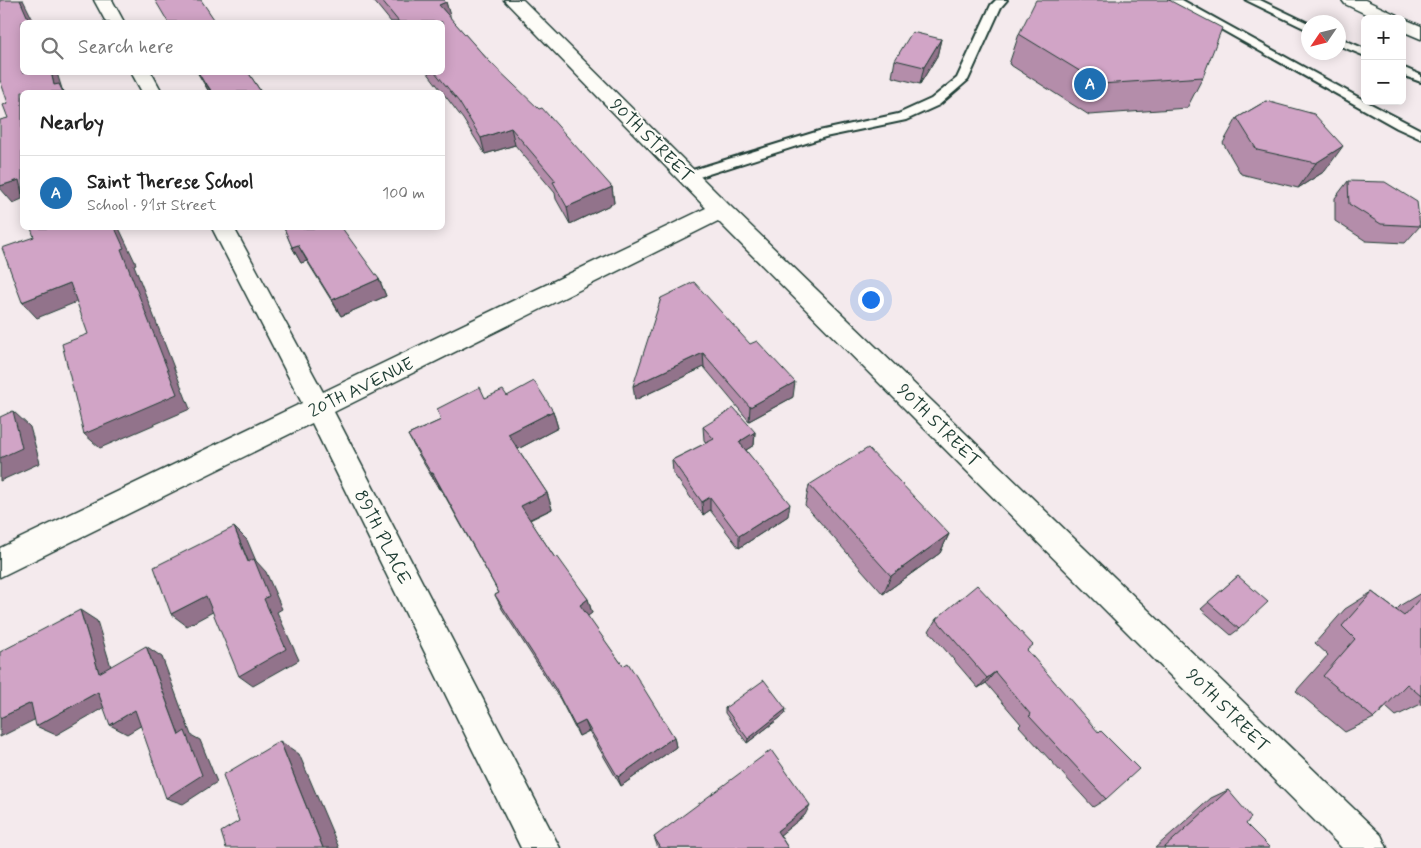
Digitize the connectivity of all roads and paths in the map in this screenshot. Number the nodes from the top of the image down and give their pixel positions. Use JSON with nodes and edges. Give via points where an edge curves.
{"nodes":[{"id":1,"x":103,"y":0,"type":"edge"},
{"id":2,"x":513,"y":0,"type":"edge"},
{"id":3,"x":1002,"y":0,"type":"edge"},
{"id":4,"x":1174,"y":0,"type":"edge"},
{"id":5,"x":1251,"y":0,"type":"edge"},
{"id":6,"x":1352,"y":0,"type":"edge"},
{"id":7,"x":1383,"y":15,"type":"edge"},
{"id":8,"x":114,"y":20,"type":"edge"},
{"id":9,"x":1301,"y":24,"type":"edge"},
{"id":10,"x":1406,"y":26,"type":"edge"},
{"id":11,"x":1421,"y":33,"type":"edge"},
{"id":12,"x":1346,"y":44,"type":"edge"},
{"id":13,"x":1361,"y":51,"type":"edge"},
{"id":14,"x":1406,"y":72,"type":"edge"},
{"id":15,"x":143,"y":75,"type":"edge"},
{"id":16,"x":1421,"y":78,"type":"edge"},
{"id":17,"x":151,"y":90,"type":"edge"},
{"id":18,"x":1421,"y":135,"type":"edge"},
{"id":19,"x":688,"y":176,"type":"junction"},
{"id":20,"x":721,"y":210,"type":"junction"},
{"id":21,"x":224,"y":230,"type":"edge"},
{"id":22,"x":318,"y":408,"type":"junction"},
{"id":23,"x":0,"y":563,"type":"edge"},
{"id":24,"x":541,"y":848,"type":"edge"},
{"id":25,"x":1368,"y":848,"type":"edge"}],
"edges":[{"from":1,"to":8,"type":"street"},
{"from":2,"to":19,"type":"street","name":"90TH STREET"},
{"from":3,"to":19,"type":"lane","via":[[996,5],[962,80],[935,102],[902,117],[823,134]]},
{"from":4,"to":18,"type":"lane"},
{"from":5,"to":9,"type":"lane"},
{"from":6,"to":7,"type":"street"},
{"from":10,"to":11,"type":"street"},
{"from":12,"to":13,"type":"lane"},
{"from":14,"to":16,"type":"lane"},
{"from":15,"to":17,"type":"street"},
{"from":19,"to":20,"type":"street","name":"90TH STREET"},
{"from":20,"to":22,"type":"street","name":"20TH AVENUE"},
{"from":20,"to":25,"type":"street","name":"90TH STREET"},
{"from":21,"to":22,"type":"street","name":"89TH PLACE"},
{"from":22,"to":23,"type":"street","name":"20TH AVENUE"},
{"from":22,"to":24,"type":"street","name":"89TH PLACE"}]}
